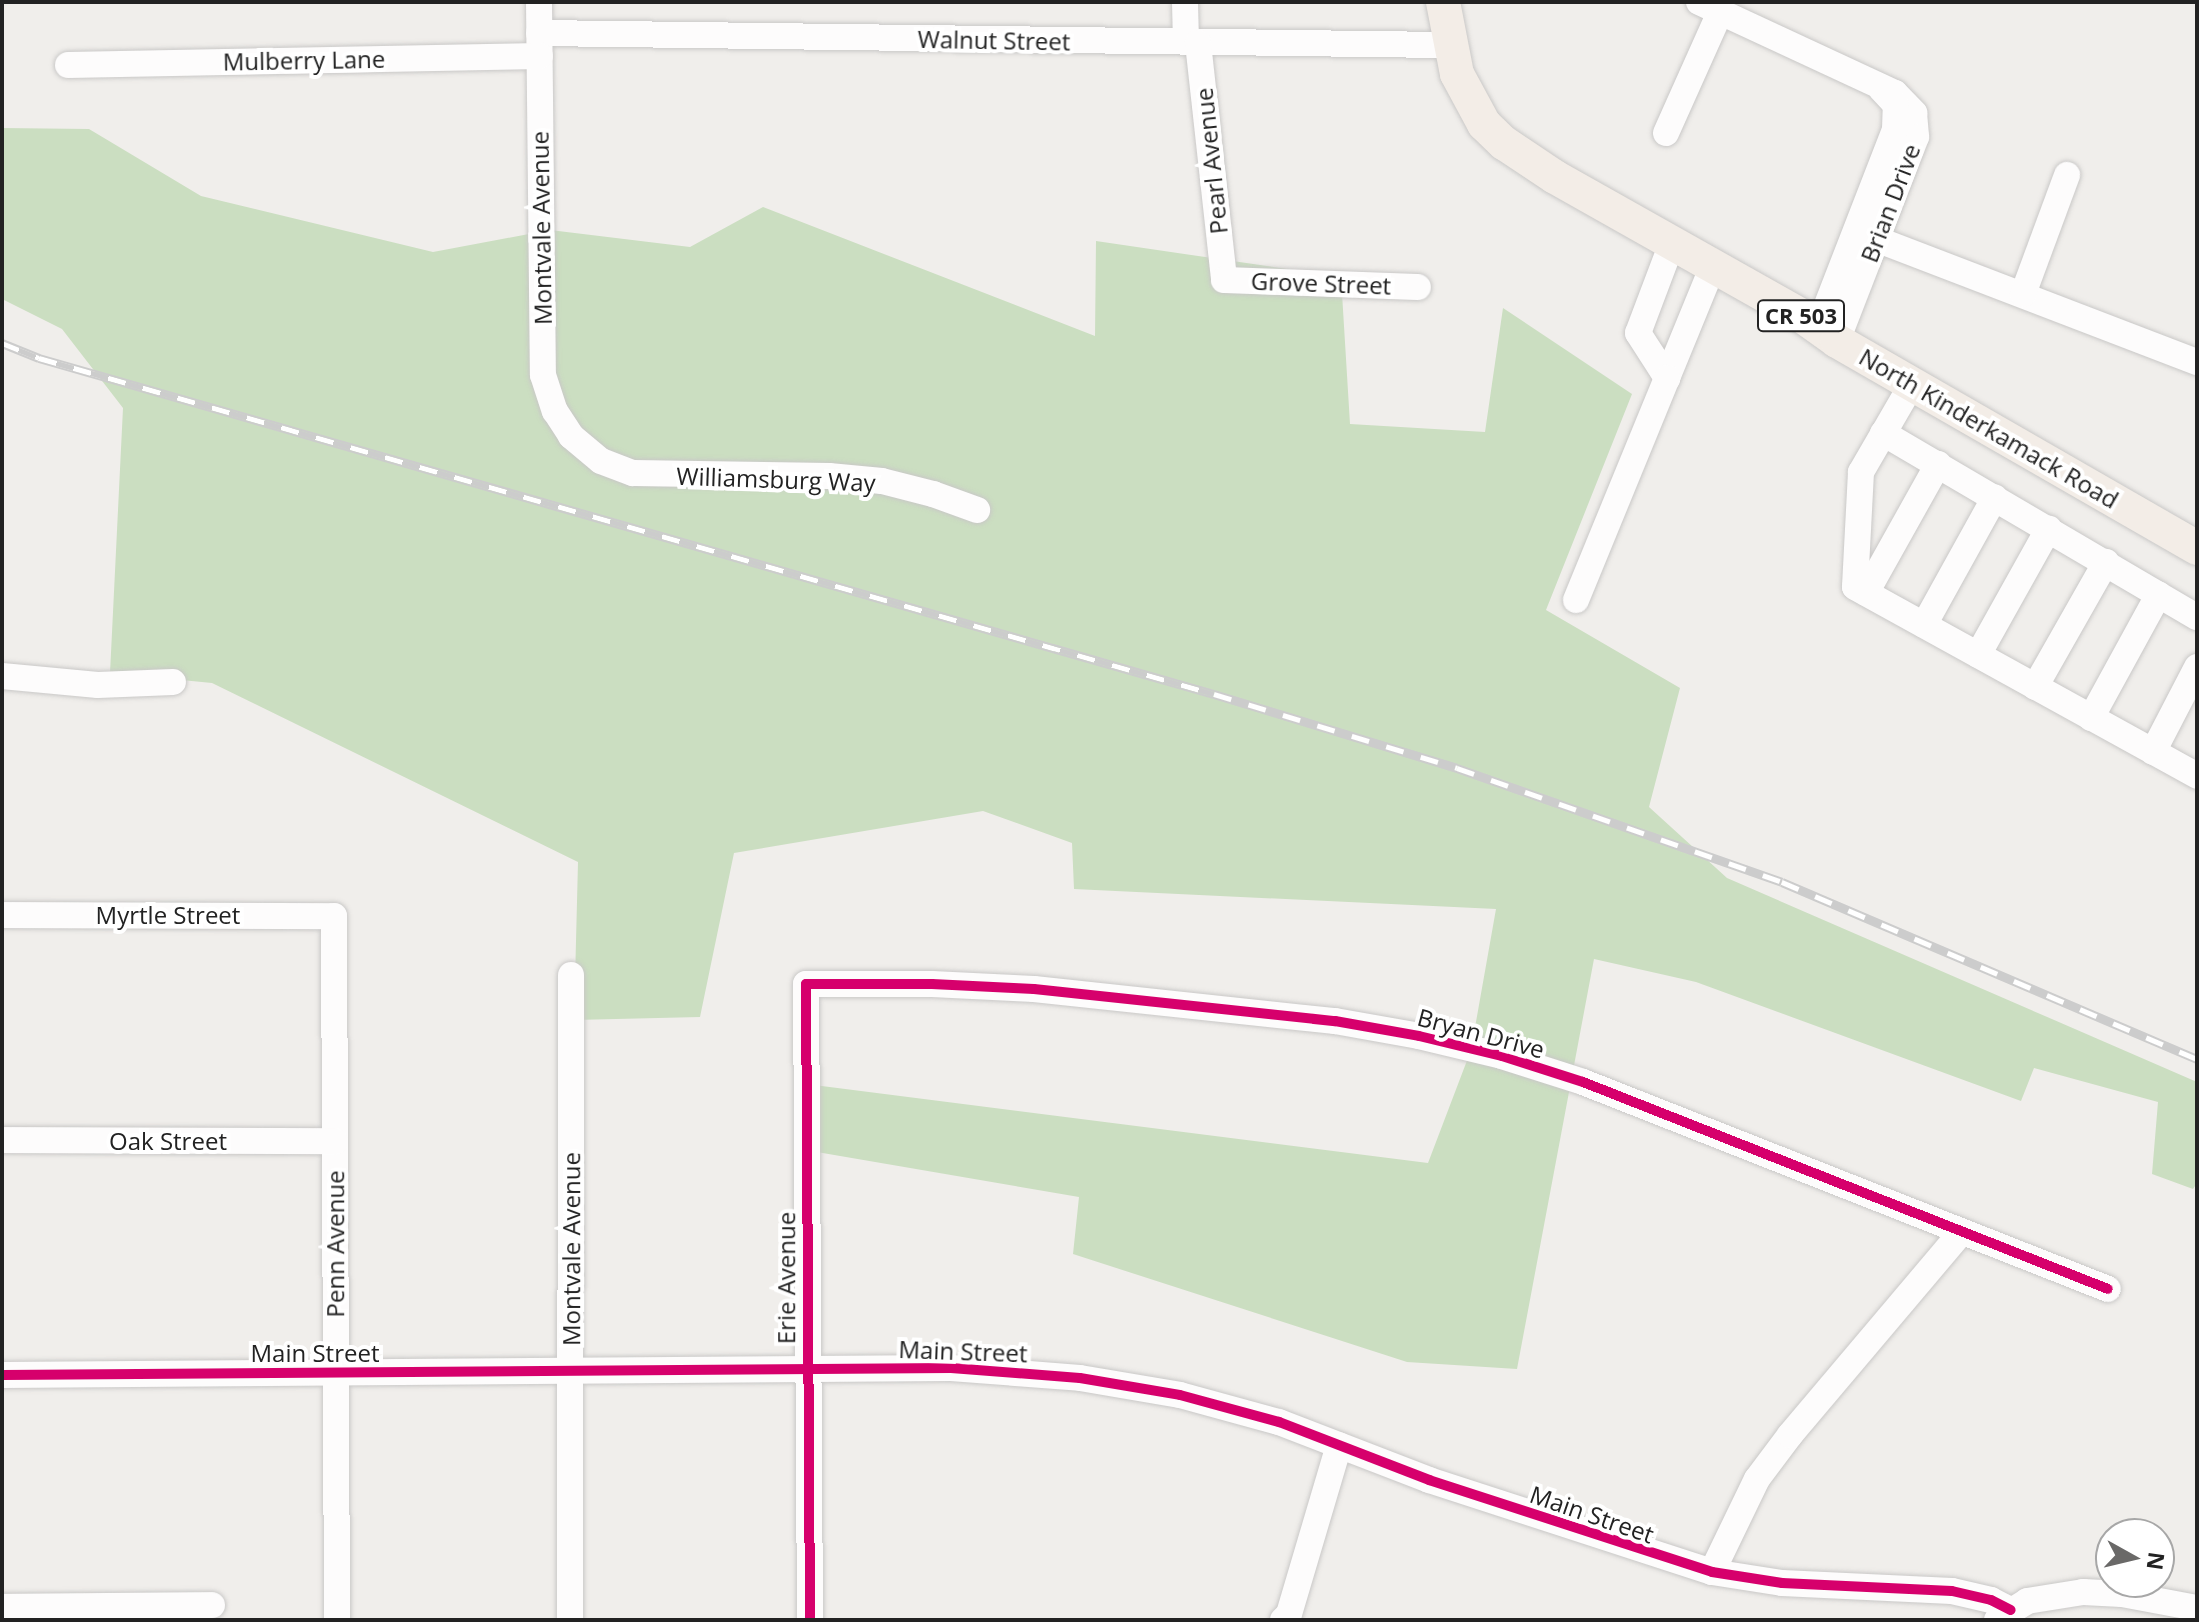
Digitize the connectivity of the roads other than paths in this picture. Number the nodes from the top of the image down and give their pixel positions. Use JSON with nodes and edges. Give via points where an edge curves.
{"nodes":[{"id":1,"x":539,"y":2,"type":"edge"},
{"id":2,"x":1185,"y":2,"type":"edge"},
{"id":3,"x":1443,"y":2,"type":"edge"},
{"id":4,"x":1710,"y":7,"type":"edge"},
{"id":5,"x":1192,"y":42,"type":"junction"},
{"id":6,"x":539,"y":45,"type":"junction"},
{"id":7,"x":1449,"y":45,"type":"junction"},
{"id":8,"x":68,"y":65,"type":"dead end"},
{"id":9,"x":1873,"y":83,"type":"junction"},
{"id":10,"x":1666,"y":133,"type":"dead end"},
{"id":11,"x":2067,"y":175,"type":"dead end"},
{"id":12,"x":1876,"y":239,"type":"junction"},
{"id":13,"x":1672,"y":243,"type":"junction"},
{"id":14,"x":1713,"y":266,"type":"junction"},
{"id":15,"x":1224,"y":280,"type":"joint"},
{"id":16,"x":1418,"y":287,"type":"dead end"},
{"id":17,"x":2023,"y":294,"type":"junction"},
{"id":18,"x":1828,"y":334,"type":"junction"},
{"id":19,"x":2197,"y":362,"type":"edge"},
{"id":20,"x":1667,"y":378,"type":"junction"},
{"id":21,"x":1912,"y":384,"type":"junction"},
{"id":22,"x":1883,"y":433,"type":"junction"},
{"id":23,"x":579,"y":444,"type":"joint"},
{"id":24,"x":1938,"y":464,"type":"junction"},
{"id":25,"x":1995,"y":497,"type":"junction"},
{"id":26,"x":977,"y":510,"type":"dead end"},
{"id":27,"x":2049,"y":528,"type":"junction"},
{"id":28,"x":2197,"y":548,"type":"edge"},
{"id":29,"x":2106,"y":562,"type":"junction"},
{"id":30,"x":1866,"y":593,"type":"junction"},
{"id":31,"x":2159,"y":594,"type":"junction"},
{"id":32,"x":1576,"y":600,"type":"dead end"},
{"id":33,"x":2197,"y":617,"type":"edge"},
{"id":34,"x":1924,"y":625,"type":"junction"},
{"id":35,"x":1978,"y":655,"type":"junction"},
{"id":36,"x":2197,"y":667,"type":"edge"},
{"id":37,"x":2,"y":676,"type":"edge"},
{"id":38,"x":173,"y":682,"type":"dead end"},
{"id":39,"x":2035,"y":687,"type":"junction"},
{"id":40,"x":2091,"y":718,"type":"junction"},
{"id":41,"x":2153,"y":752,"type":"junction"},
{"id":42,"x":2197,"y":776,"type":"edge"},
{"id":43,"x":2,"y":915,"type":"edge"},
{"id":44,"x":334,"y":916,"type":"joint"},
{"id":45,"x":571,"y":975,"type":"dead end"},
{"id":46,"x":806,"y":984,"type":"joint"},
{"id":47,"x":2,"y":1140,"type":"edge"},
{"id":48,"x":335,"y":1141,"type":"junction"},
{"id":49,"x":1961,"y":1233,"type":"junction"},
{"id":50,"x":2108,"y":1289,"type":"dead end"},
{"id":51,"x":806,"y":1370,"type":"junction"},
{"id":52,"x":571,"y":1371,"type":"junction"},
{"id":53,"x":336,"y":1373,"type":"junction"},
{"id":54,"x":2,"y":1375,"type":"edge"},
{"id":55,"x":1339,"y":1445,"type":"junction"},
{"id":56,"x":1712,"y":1572,"type":"junction"},
{"id":57,"x":212,"y":1605,"type":"dead end"},
{"id":58,"x":2,"y":1607,"type":"edge"},
{"id":59,"x":2197,"y":1608,"type":"edge"},
{"id":60,"x":2004,"y":1615,"type":"edge"},
{"id":61,"x":337,"y":1620,"type":"edge"},
{"id":62,"x":570,"y":1620,"type":"edge"},
{"id":63,"x":810,"y":1620,"type":"edge"},
{"id":64,"x":1283,"y":1620,"type":"edge"}],
"edges":[{"from":1,"to":6,"type":"street","name":"Montvale Avenue"},
{"from":2,"to":5,"type":"street","name":"Pearl Avenue"},
{"from":3,"to":7,"type":"main road","name":"North Kinderkamack Road","number":"CR 503"},
{"from":4,"to":9,"type":"street","name":"Brian Drive"},
{"from":4,"to":10,"type":"street"},
{"from":5,"to":6,"type":"street","name":"Walnut Street"},
{"from":5,"to":7,"type":"street","name":"Walnut Street"},
{"from":5,"to":15,"type":"street","name":"Pearl Avenue"},
{"from":6,"to":8,"type":"street","name":"Mulberry Lane"},
{"from":6,"to":23,"type":"street","name":"Montvale Avenue","via":[[543,375],[555,411]]},
{"from":7,"to":13,"type":"main road","name":"North Kinderkamack Road","number":"CR 503","via":[[1470,103],[1504,143]]},
{"from":9,"to":12,"type":"street","name":"Brian Drive","via":[[1907,103],[1917,125]]},
{"from":9,"to":18,"type":"street","name":"Brian Drive","via":[[1896,105],[1895,129]]},
{"from":11,"to":17,"type":"street"},
{"from":12,"to":17,"type":"street"},
{"from":12,"to":18,"type":"street","name":"Brian Drive"},
{"from":13,"to":14,"type":"main road","name":"North Kinderkamack Road","number":"CR 503"},
{"from":13,"to":20,"type":"street","via":[[1638,333]]},
{"from":14,"to":18,"type":"main road","name":"North Kinderkamack Road","number":"CR 503"},
{"from":14,"to":20,"type":"street"},
{"from":15,"to":16,"type":"street","name":"Grove Street"},
{"from":17,"to":19,"type":"street"},
{"from":18,"to":21,"type":"main road","name":"North Kinderkamack Road","number":"CR 503"},
{"from":20,"to":32,"type":"street"},
{"from":21,"to":22,"type":"street"},
{"from":21,"to":28,"type":"main road","name":"North Kinderkamack Road","number":"CR 503"},
{"from":22,"to":24,"type":"street"},
{"from":22,"to":30,"type":"street","via":[[1861,472],[1855,587]]},
{"from":23,"to":26,"type":"street","name":"Williamsburg Way","via":[[601,461],[633,473],[882,481]]},
{"from":24,"to":25,"type":"street"},
{"from":24,"to":30,"type":"street"},
{"from":25,"to":27,"type":"street"},
{"from":25,"to":34,"type":"street"},
{"from":27,"to":29,"type":"street"},
{"from":27,"to":35,"type":"street"},
{"from":29,"to":31,"type":"street"},
{"from":29,"to":39,"type":"street"},
{"from":30,"to":34,"type":"street"},
{"from":31,"to":33,"type":"street"},
{"from":31,"to":40,"type":"street"},
{"from":34,"to":35,"type":"street"},
{"from":35,"to":39,"type":"street"},
{"from":36,"to":41,"type":"street"},
{"from":37,"to":38,"type":"street","via":[[98,685]]},
{"from":39,"to":40,"type":"street"},
{"from":40,"to":41,"type":"street"},
{"from":41,"to":42,"type":"street"},
{"from":43,"to":44,"type":"street","name":"Myrtle Street"},
{"from":44,"to":48,"type":"street","name":"Penn Avenue"},
{"from":45,"to":52,"type":"street","name":"Montvale Avenue"},
{"from":46,"to":49,"type":"street","name":"Bryan Drive","via":[[1047,990],[1335,1021],[1419,1036],[1583,1082]]},
{"from":46,"to":51,"type":"street","name":"Erie Avenue"},
{"from":47,"to":48,"type":"street","name":"Oak Street"},
{"from":48,"to":53,"type":"street","name":"Penn Avenue"},
{"from":49,"to":50,"type":"street","name":"Bryan Drive"},
{"from":49,"to":56,"type":"street","via":[[1757,1479]]},
{"from":51,"to":52,"type":"street","name":"Main Street"},
{"from":51,"to":55,"type":"street","name":"Main Street","via":[[951,1368],[1080,1378],[1180,1395]]},
{"from":51,"to":63,"type":"street","name":"Erie Avenue"},
{"from":52,"to":53,"type":"street","name":"Main Street"},
{"from":52,"to":62,"type":"street","name":"Montvale Avenue"},
{"from":53,"to":54,"type":"street","name":"Main Street"},
{"from":53,"to":61,"type":"street","name":"Penn Avenue"},
{"from":55,"to":56,"type":"street","name":"Main Street"},
{"from":55,"to":64,"type":"street"},
{"from":56,"to":60,"type":"street","name":"Main Street","via":[[1782,1583],[1962,1593]]},
{"from":57,"to":58,"type":"street"},
{"from":59,"to":60,"type":"street","via":[[2083,1592],[2044,1596]]}]}
